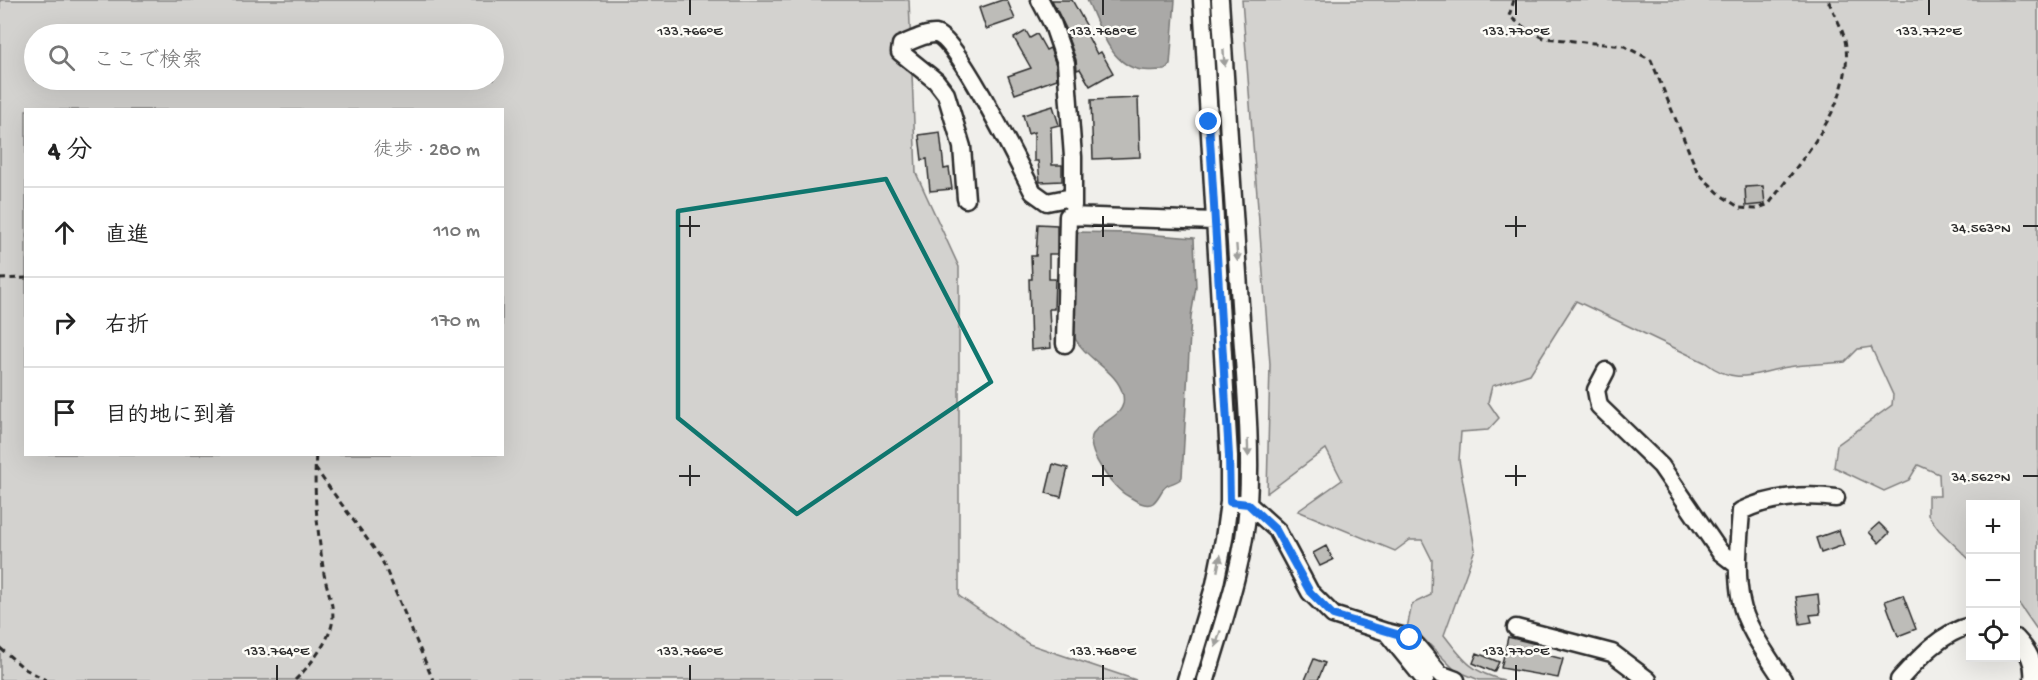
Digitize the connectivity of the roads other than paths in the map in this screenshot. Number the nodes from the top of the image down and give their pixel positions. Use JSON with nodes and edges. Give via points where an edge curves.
{"nodes":[{"id":1,"x":1040,"y":0,"type":"edge"},
{"id":2,"x":1202,"y":0,"type":"edge"},
{"id":3,"x":1221,"y":0,"type":"edge"},
{"id":4,"x":1072,"y":197,"type":"junction"},
{"id":5,"x":966,"y":199,"type":"dead end"},
{"id":6,"x":1083,"y":217,"type":"junction"},
{"id":7,"x":1215,"y":221,"type":"junction"},
{"id":8,"x":1065,"y":344,"type":"dead end"},
{"id":9,"x":1606,"y":371,"type":"dead end"},
{"id":10,"x":1836,"y":498,"type":"dead end"},
{"id":11,"x":1230,"y":502,"type":"junction"},
{"id":12,"x":1248,"y":504,"type":"junction"},
{"id":13,"x":1738,"y":566,"type":"junction"},
{"id":14,"x":1966,"y":627,"type":"edge"},
{"id":15,"x":1516,"y":628,"type":"dead end"},
{"id":16,"x":1386,"y":632,"type":"junction"},
{"id":17,"x":2020,"y":642,"type":"edge"},
{"id":18,"x":1186,"y":680,"type":"edge"},
{"id":19,"x":1206,"y":680,"type":"edge"},
{"id":20,"x":1425,"y":680,"type":"edge"},
{"id":21,"x":1456,"y":680,"type":"edge"},
{"id":22,"x":1648,"y":680,"type":"edge"},
{"id":23,"x":1782,"y":680,"type":"edge"},
{"id":24,"x":1899,"y":680,"type":"edge"},
{"id":25,"x":2033,"y":680,"type":"edge"}],
"edges":[{"from":1,"to":4,"type":"street","via":[[1066,63]]},
{"from":2,"to":7,"type":"street"},
{"from":3,"to":12,"type":"street","one_way":true,"via":[[1245,373]]},
{"from":4,"to":5,"type":"street","via":[[1047,202],[1033,192],[957,56],[944,38],[936,34],[925,36],[901,45],[900,52],[946,94],[962,147]]},
{"from":4,"to":6,"type":"street","via":[[1074,208]]},
{"from":6,"to":7,"type":"street"},
{"from":6,"to":8,"type":"street","via":[[1068,216]]},
{"from":7,"to":11,"type":"street"},
{"from":9,"to":13,"type":"street","via":[[1596,390],[1599,406],[1661,466],[1720,552]]},
{"from":10,"to":13,"type":"street","via":[[1814,495],[1755,504],[1741,511]]},
{"from":11,"to":12,"type":"street"},
{"from":18,"to":11,"type":"street","one_way":true,"via":[[1215,584]]},
{"from":12,"to":16,"type":"street","via":[[1276,530],[1310,592],[1333,615]]},
{"from":12,"to":19,"type":"street","one_way":true,"via":[[1234,589]]},
{"from":13,"to":23,"type":"street","via":[[1741,603],[1756,639]]},
{"from":14,"to":24,"type":"street","via":[[1957,629],[1919,658]]},
{"from":15,"to":22,"type":"street","via":[[1612,653]]},
{"from":16,"to":20,"type":"street"},
{"from":16,"to":21,"type":"street","via":[[1410,638],[1440,674]]},
{"from":17,"to":25,"type":"street","via":[[2029,652]]}]}
